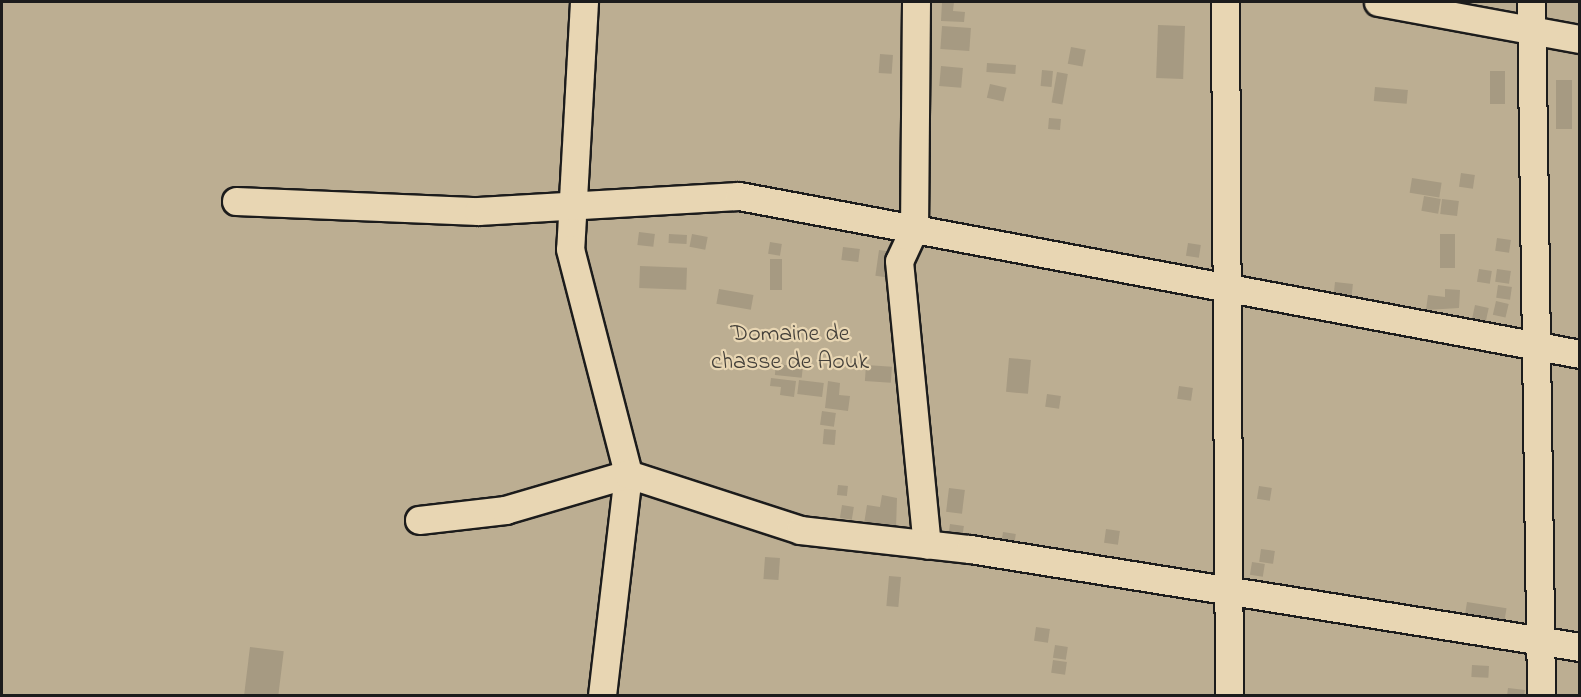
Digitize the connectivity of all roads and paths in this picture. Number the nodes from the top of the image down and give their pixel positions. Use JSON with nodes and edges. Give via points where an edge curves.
{"nodes":[{"id":1,"x":584,"y":2,"type":"edge"},
{"id":2,"x":916,"y":2,"type":"edge"},
{"id":3,"x":1225,"y":2,"type":"edge"},
{"id":4,"x":1378,"y":2,"type":"edge"},
{"id":5,"x":1531,"y":2,"type":"edge"},
{"id":6,"x":1532,"y":30,"type":"junction"},
{"id":7,"x":1580,"y":39,"type":"edge"},
{"id":8,"x":236,"y":201,"type":"dead end"},
{"id":9,"x":574,"y":206,"type":"junction"},
{"id":10,"x":914,"y":229,"type":"junction"},
{"id":11,"x":1226,"y":289,"type":"junction"},
{"id":12,"x":1534,"y":346,"type":"junction"},
{"id":13,"x":1580,"y":354,"type":"edge"},
{"id":14,"x":628,"y":474,"type":"junction"},
{"id":15,"x":419,"y":520,"type":"dead end"},
{"id":16,"x":927,"y":545,"type":"junction"},
{"id":17,"x":1228,"y":590,"type":"junction"},
{"id":18,"x":1540,"y":640,"type":"junction"},
{"id":19,"x":1580,"y":646,"type":"edge"},
{"id":20,"x":602,"y":696,"type":"edge"},
{"id":21,"x":1229,"y":696,"type":"edge"},
{"id":22,"x":1541,"y":696,"type":"edge"}],
"edges":[{"from":1,"to":9,"type":"street"},
{"from":2,"to":10,"type":"street"},
{"from":3,"to":11,"type":"street"},
{"from":4,"to":6,"type":"street"},
{"from":5,"to":6,"type":"street"},
{"from":6,"to":7,"type":"street"},
{"from":6,"to":12,"type":"street"},
{"from":8,"to":9,"type":"street","via":[[478,211]]},
{"from":9,"to":10,"type":"street","via":[[739,196]]},
{"from":9,"to":14,"type":"street","via":[[570,249]]},
{"from":10,"to":11,"type":"street"},
{"from":10,"to":16,"type":"street","via":[[899,261]]},
{"from":11,"to":12,"type":"street"},
{"from":11,"to":17,"type":"street"},
{"from":12,"to":13,"type":"street"},
{"from":12,"to":18,"type":"street"},
{"from":14,"to":15,"type":"street","via":[[506,510]]},
{"from":14,"to":16,"type":"street","via":[[800,530]]},
{"from":14,"to":20,"type":"street"},
{"from":16,"to":17,"type":"street"},
{"from":17,"to":18,"type":"street"},
{"from":17,"to":21,"type":"street"},
{"from":18,"to":19,"type":"street"},
{"from":18,"to":22,"type":"street"}]}
